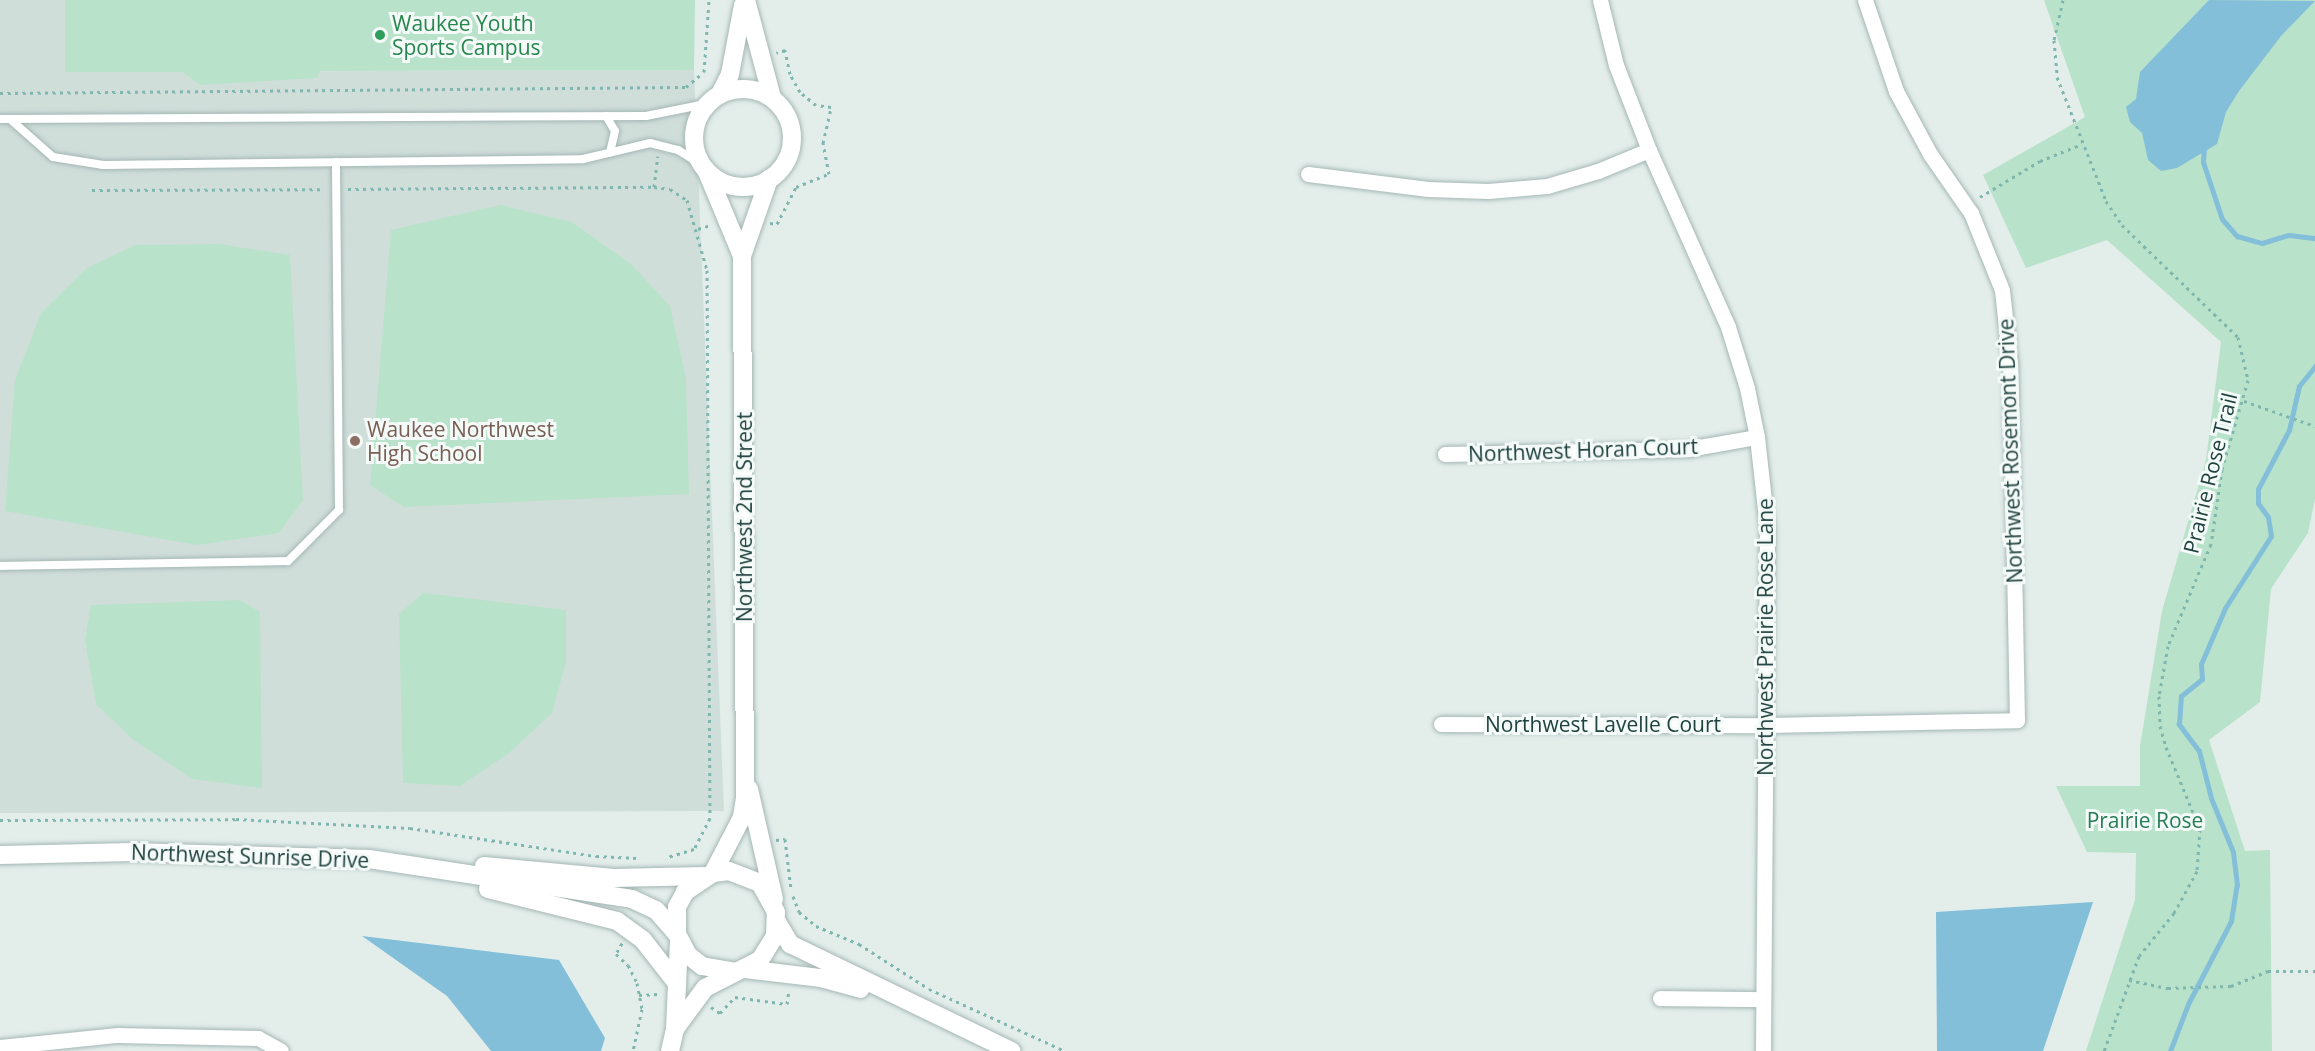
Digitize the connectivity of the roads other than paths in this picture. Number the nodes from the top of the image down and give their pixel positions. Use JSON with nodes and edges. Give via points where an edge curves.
{"nodes":[{"id":1,"x":745,"y":0,"type":"edge"},
{"id":2,"x":1600,"y":0,"type":"edge"},
{"id":3,"x":1865,"y":0,"type":"edge"},
{"id":4,"x":772,"y":98,"type":"junction"},
{"id":5,"x":713,"y":99,"type":"junction"},
{"id":6,"x":606,"y":116,"type":"junction"},
{"id":7,"x":0,"y":119,"type":"edge"},
{"id":8,"x":10,"y":119,"type":"junction"},
{"id":9,"x":1649,"y":150,"type":"junction"},
{"id":10,"x":610,"y":152,"type":"junction"},
{"id":11,"x":336,"y":162,"type":"junction"},
{"id":12,"x":704,"y":168,"type":"junction"},
{"id":13,"x":1308,"y":174,"type":"dead end"},
{"id":14,"x":769,"y":179,"type":"junction"},
{"id":15,"x":742,"y":256,"type":"junction"},
{"id":16,"x":1757,"y":437,"type":"junction"},
{"id":17,"x":1445,"y":454,"type":"dead end"},
{"id":18,"x":0,"y":566,"type":"edge"},
{"id":19,"x":2017,"y":720,"type":"joint"},
{"id":20,"x":1441,"y":723,"type":"dead end"},
{"id":21,"x":1766,"y":725,"type":"junction"},
{"id":22,"x":746,"y":778,"type":"junction"},
{"id":23,"x":0,"y":855,"type":"edge"},
{"id":24,"x":52,"y":856,"type":"junction"},
{"id":25,"x":0,"y":865,"type":"edge"},
{"id":26,"x":446,"y":869,"type":"junction"},
{"id":27,"x":709,"y":874,"type":"junction"},
{"id":28,"x":777,"y":917,"type":"junction"},
{"id":29,"x":678,"y":937,"type":"junction"},
{"id":30,"x":740,"y":970,"type":"junction"},
{"id":31,"x":675,"y":981,"type":"junction"},
{"id":32,"x":1660,"y":998,"type":"dead end"},
{"id":33,"x":1763,"y":999,"type":"junction"},
{"id":34,"x":924,"y":1011,"type":"junction"},
{"id":35,"x":675,"y":1029,"type":"junction"},
{"id":36,"x":0,"y":1047,"type":"edge"},
{"id":37,"x":281,"y":1051,"type":"edge"},
{"id":38,"x":670,"y":1051,"type":"edge"},
{"id":39,"x":1011,"y":1051,"type":"edge"},
{"id":40,"x":1763,"y":1051,"type":"edge"}],
"edges":[{"from":1,"to":4,"type":"street","name":"Northwest 2nd Street"},
{"from":1,"to":5,"type":"street","name":"Northwest 2nd Street","via":[[730,74]]},
{"from":2,"to":9,"type":"street","name":"Northwest Prairie Rose Lane","via":[[1616,65]]},
{"from":3,"to":19,"type":"street","name":"Northwest Rosemont Drive","via":[[1896,91],[1930,154],[1966,206],[1989,251],[2002,290],[2008,326]]},
{"from":4,"to":5,"type":"street","via":[[752,89]]},
{"from":4,"to":14,"type":"street","name":"Northwest 2nd Street","via":[[789,118],[792,134],[785,164]]},
{"from":5,"to":6,"type":"lane","via":[[646,116]]},
{"from":5,"to":12,"type":"street","name":"Northwest 2nd Street","via":[[693,134]]},
{"from":6,"to":8,"type":"lane"},
{"from":6,"to":10,"type":"lane","via":[[615,131]]},
{"from":7,"to":8,"type":"lane"},
{"from":8,"to":11,"type":"lane","via":[[53,157],[103,165]]},
{"from":9,"to":13,"type":"street","via":[[1547,186],[1428,189]]},
{"from":9,"to":16,"type":"street","name":"Northwest Prairie Rose Lane","via":[[1728,327],[1748,388]]},
{"from":10,"to":11,"type":"lane","via":[[583,159]]},
{"from":10,"to":12,"type":"lane","via":[[650,143],[678,150]]},
{"from":11,"to":18,"type":"lane","via":[[339,510],[288,561]]},
{"from":12,"to":14,"type":"street","via":[[736,186],[760,184]]},
{"from":12,"to":15,"type":"street","name":"Northwest 2nd Street"},
{"from":14,"to":15,"type":"street","name":"Northwest 2nd Street"},
{"from":15,"to":22,"type":"street","name":"Northwest 2nd Street"},
{"from":16,"to":17,"type":"street","name":"Northwest Horan Court","via":[[1688,448]]},
{"from":16,"to":21,"type":"street","name":"Northwest Prairie Rose Lane","via":[[1767,528]]},
{"from":19,"to":21,"type":"street","name":"Northwest Lavelle Court"},
{"from":20,"to":21,"type":"street","name":"Northwest Lavelle Court"},
{"from":21,"to":33,"type":"street","name":"Northwest Prairie Rose Lane"},
{"from":22,"to":27,"type":"street","name":"Northwest 2nd Street","via":[[742,817]]},
{"from":22,"to":28,"type":"street","name":"Northwest 2nd Street"},
{"from":23,"to":24,"type":"street","name":"Northwest Sunrise Drive"},
{"from":24,"to":25,"type":"street","name":"Northwest Sunrise Drive"},
{"from":24,"to":26,"type":"street","name":"Northwest Sunrise Drive","via":[[270,853]]},
{"from":26,"to":27,"type":"street","name":"Northwest Sunrise Drive","via":[[488,866],[613,878]]},
{"from":26,"to":29,"type":"street","name":"Northwest Sunrise Drive","via":[[632,899],[656,910]]},
{"from":26,"to":31,"type":"street","via":[[474,885],[617,921],[643,940]]},
{"from":27,"to":28,"type":"street","via":[[729,871],[760,883]]},
{"from":27,"to":29,"type":"street","via":[[685,892],[678,907]]},
{"from":28,"to":30,"type":"street","via":[[769,949]]},
{"from":28,"to":34,"type":"street","via":[[790,944]]},
{"from":29,"to":30,"type":"street","via":[[702,966]]},
{"from":29,"to":31,"type":"street"},
{"from":30,"to":34,"type":"street","via":[[821,978]]},
{"from":30,"to":35,"type":"street","via":[[705,988]]},
{"from":31,"to":35,"type":"street"},
{"from":32,"to":33,"type":"street"},
{"from":33,"to":40,"type":"street","name":"Northwest Prairie Rose Lane"},
{"from":34,"to":39,"type":"street"},
{"from":35,"to":38,"type":"street"},
{"from":36,"to":37,"type":"street","via":[[117,1035],[258,1038]]}]}
